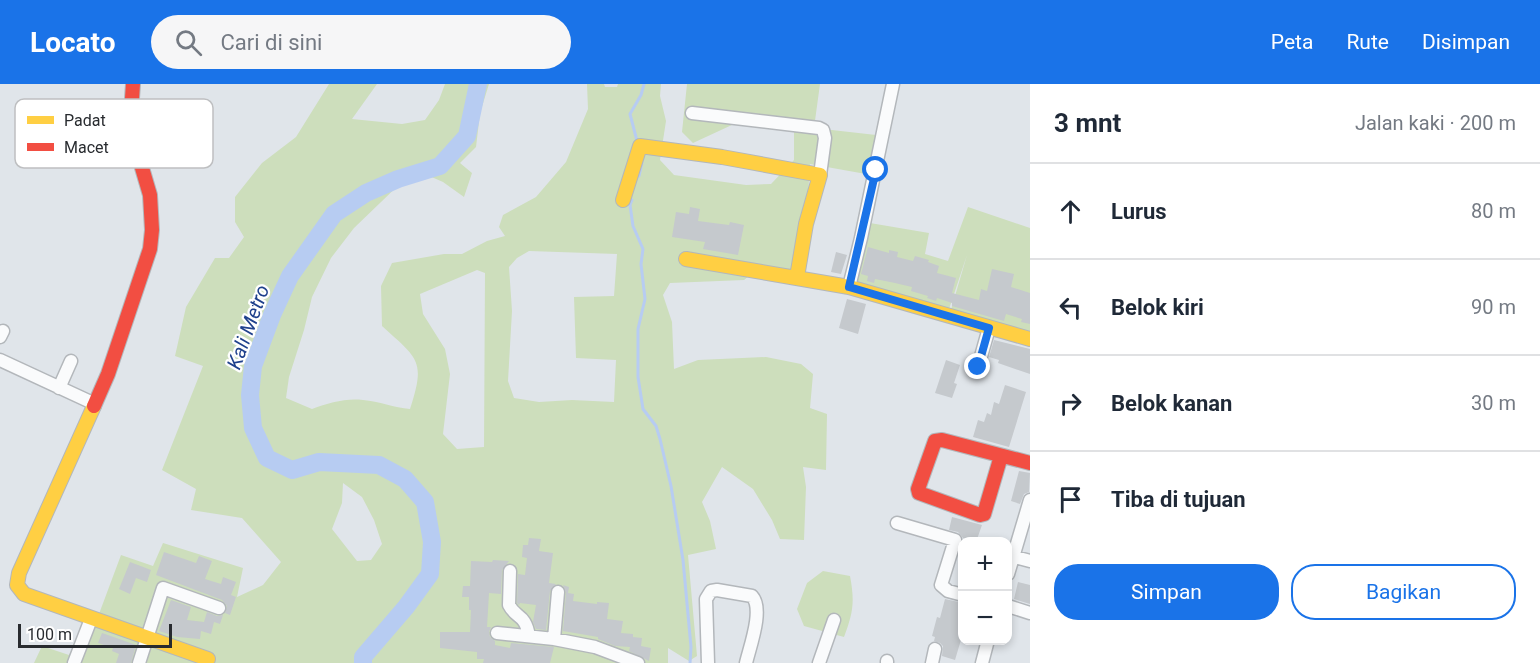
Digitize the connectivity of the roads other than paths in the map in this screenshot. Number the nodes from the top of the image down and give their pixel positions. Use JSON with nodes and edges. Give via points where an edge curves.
{"nodes":[{"id":1,"x":133,"y":84,"type":"edge"},
{"id":2,"x":894,"y":84,"type":"edge"},
{"id":3,"x":132,"y":99,"type":"edge"},
{"id":4,"x":692,"y":113,"type":"dead end"},
{"id":5,"x":141,"y":168,"type":"edge"},
{"id":6,"x":820,"y":175,"type":"junction"},
{"id":7,"x":622,"y":200,"type":"dead end"},
{"id":8,"x":686,"y":259,"type":"dead end"},
{"id":9,"x":797,"y":277,"type":"junction"},
{"id":10,"x":849,"y":287,"type":"junction"},
{"id":11,"x":989,"y":328,"type":"junction"},
{"id":12,"x":1030,"y":339,"type":"edge"},
{"id":13,"x":0,"y":360,"type":"edge"},
{"id":14,"x":70,"y":361,"type":"dead end"},
{"id":15,"x":978,"y":367,"type":"dead end"},
{"id":16,"x":59,"y":388,"type":"junction"},
{"id":17,"x":95,"y":404,"type":"junction"},
{"id":18,"x":1002,"y":456,"type":"junction"},
{"id":19,"x":1030,"y":463,"type":"edge"},
{"id":20,"x":1030,"y":500,"type":"edge"},
{"id":21,"x":897,"y":523,"type":"dead end"},
{"id":22,"x":1017,"y":538,"type":"junction"},
{"id":23,"x":958,"y":541,"type":"edge"},
{"id":24,"x":958,"y":543,"type":"edge"},
{"id":25,"x":1030,"y":543,"type":"edge"},
{"id":26,"x":1012,"y":550,"type":"edge"},
{"id":27,"x":1012,"y":556,"type":"edge"},
{"id":28,"x":1030,"y":561,"type":"edge"},
{"id":29,"x":510,"y":571,"type":"dead end"},
{"id":30,"x":558,"y":592,"type":"dead end"},
{"id":31,"x":958,"y":594,"type":"edge"},
{"id":32,"x":1012,"y":607,"type":"edge"},
{"id":33,"x":219,"y":608,"type":"dead end"},
{"id":34,"x":1030,"y":613,"type":"edge"},
{"id":35,"x":92,"y":619,"type":"junction"},
{"id":36,"x":834,"y":620,"type":"dead end"},
{"id":37,"x":497,"y":633,"type":"dead end"},
{"id":38,"x":529,"y":636,"type":"junction"},
{"id":39,"x":147,"y":638,"type":"junction"},
{"id":40,"x":554,"y":639,"type":"junction"},
{"id":41,"x":987,"y":645,"type":"edge"},
{"id":42,"x":935,"y":649,"type":"dead end"},
{"id":43,"x":208,"y":659,"type":"dead end"},
{"id":44,"x":74,"y":663,"type":"edge"},
{"id":45,"x":139,"y":663,"type":"edge"},
{"id":46,"x":638,"y":663,"type":"edge"},
{"id":47,"x":708,"y":663,"type":"edge"},
{"id":48,"x":746,"y":663,"type":"edge"},
{"id":49,"x":819,"y":663,"type":"edge"},
{"id":50,"x":932,"y":663,"type":"edge"},
{"id":51,"x":982,"y":663,"type":"edge"}],
"edges":[{"from":1,"to":3,"type":"street"},
{"from":2,"to":10,"type":"street"},
{"from":4,"to":6,"type":"street","via":[[819,128],[825,138]]},
{"from":5,"to":17,"type":"street","via":[[150,195],[150,249]]},
{"from":6,"to":7,"type":"street","via":[[640,146]]},
{"from":6,"to":9,"type":"street"},
{"from":8,"to":9,"type":"street"},
{"from":9,"to":10,"type":"street"},
{"from":10,"to":11,"type":"street"},
{"from":11,"to":12,"type":"street"},
{"from":11,"to":15,"type":"street"},
{"from":13,"to":16,"type":"street"},
{"from":14,"to":16,"type":"street"},
{"from":16,"to":17,"type":"street"},
{"from":17,"to":35,"type":"street","via":[[17,582],[24,594]]},
{"from":18,"to":18,"type":"street","via":[[935,441],[919,493],[984,514]]},
{"from":18,"to":19,"type":"street"},
{"from":20,"to":22,"type":"street"},
{"from":21,"to":23,"type":"street"},
{"from":22,"to":25,"type":"street"},
{"from":22,"to":26,"type":"street"},
{"from":24,"to":31,"type":"street","via":[[941,585]]},
{"from":27,"to":28,"type":"street"},
{"from":29,"to":38,"type":"street","via":[[510,609],[523,618]]},
{"from":30,"to":40,"type":"street"},
{"from":32,"to":34,"type":"street"},
{"from":33,"to":39,"type":"street","via":[[163,588]]},
{"from":35,"to":39,"type":"street"},
{"from":35,"to":44,"type":"street"},
{"from":36,"to":49,"type":"street"},
{"from":37,"to":38,"type":"street"},
{"from":38,"to":40,"type":"street"},
{"from":39,"to":43,"type":"street"},
{"from":39,"to":45,"type":"street"},
{"from":40,"to":46,"type":"street","via":[[595,647]]},
{"from":41,"to":51,"type":"street"},
{"from":42,"to":50,"type":"street"},
{"from":47,"to":48,"type":"street","via":[[706,599],[711,591],[717,590],[756,600],[758,614]]}]}
